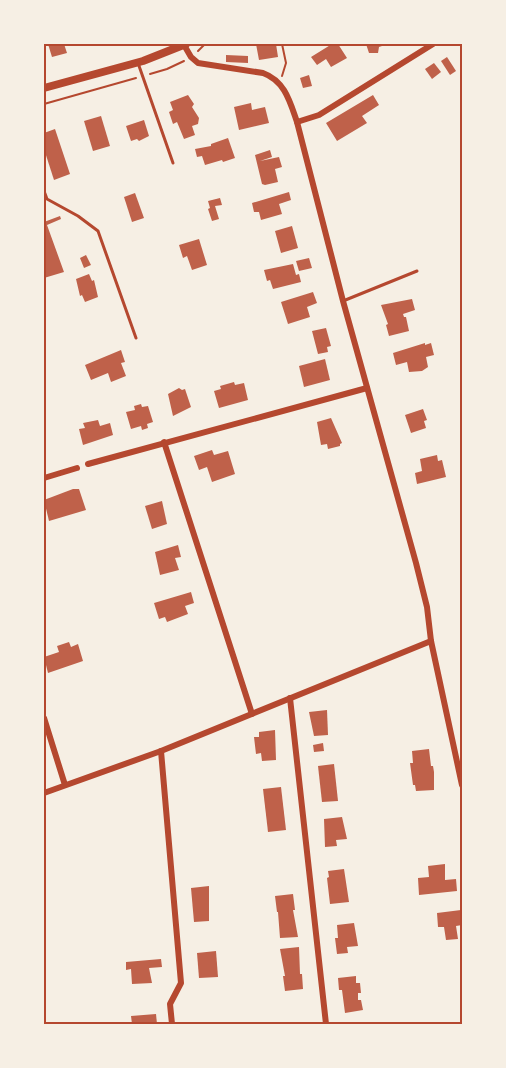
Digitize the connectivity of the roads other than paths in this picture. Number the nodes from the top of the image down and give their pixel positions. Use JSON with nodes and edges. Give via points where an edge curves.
{"nodes":[{"id":1,"x":185,"y":44,"type":"edge"},
{"id":2,"x":433,"y":44,"type":"edge"},
{"id":3,"x":138,"y":63,"type":"junction"},
{"id":4,"x":44,"y":88,"type":"edge"},
{"id":5,"x":297,"y":122,"type":"junction"},
{"id":6,"x":173,"y":163,"type":"dead end"},
{"id":7,"x":44,"y":191,"type":"edge"},
{"id":8,"x":417,"y":271,"type":"dead end"},
{"id":9,"x":343,"y":301,"type":"junction"},
{"id":10,"x":136,"y":338,"type":"dead end"},
{"id":11,"x":367,"y":388,"type":"junction"},
{"id":12,"x":164,"y":442,"type":"junction"},
{"id":13,"x":88,"y":464,"type":"dead end"},
{"id":14,"x":77,"y":468,"type":"dead end"},
{"id":15,"x":44,"y":478,"type":"edge"},
{"id":16,"x":431,"y":641,"type":"junction"},
{"id":17,"x":290,"y":698,"type":"junction"},
{"id":18,"x":252,"y":714,"type":"junction"},
{"id":19,"x":44,"y":718,"type":"edge"},
{"id":20,"x":161,"y":751,"type":"junction"},
{"id":21,"x":65,"y":784,"type":"junction"},
{"id":22,"x":462,"y":785,"type":"edge"},
{"id":23,"x":44,"y":793,"type":"edge"},
{"id":24,"x":172,"y":1024,"type":"edge"},
{"id":25,"x":326,"y":1024,"type":"edge"}],
"edges":[{"from":1,"to":3,"type":"street"},
{"from":1,"to":5,"type":"street","via":[[198,63],[263,73],[279,81]]},
{"from":2,"to":5,"type":"street","via":[[319,115]]},
{"from":3,"to":4,"type":"street"},
{"from":3,"to":6,"type":"lane"},
{"from":5,"to":9,"type":"street"},
{"from":7,"to":10,"type":"lane","via":[[47,199],[98,231]]},
{"from":8,"to":9,"type":"lane"},
{"from":9,"to":11,"type":"street"},
{"from":11,"to":12,"type":"street"},
{"from":11,"to":16,"type":"street","via":[[416,563]]},
{"from":12,"to":13,"type":"street"},
{"from":12,"to":18,"type":"street"},
{"from":14,"to":15,"type":"street"},
{"from":16,"to":17,"type":"street"},
{"from":16,"to":22,"type":"street"},
{"from":17,"to":18,"type":"street"},
{"from":17,"to":25,"type":"street"},
{"from":18,"to":20,"type":"street"},
{"from":19,"to":21,"type":"street"},
{"from":20,"to":21,"type":"street"},
{"from":20,"to":24,"type":"street","via":[[181,983],[170,1004]]},
{"from":21,"to":23,"type":"street"}]}
